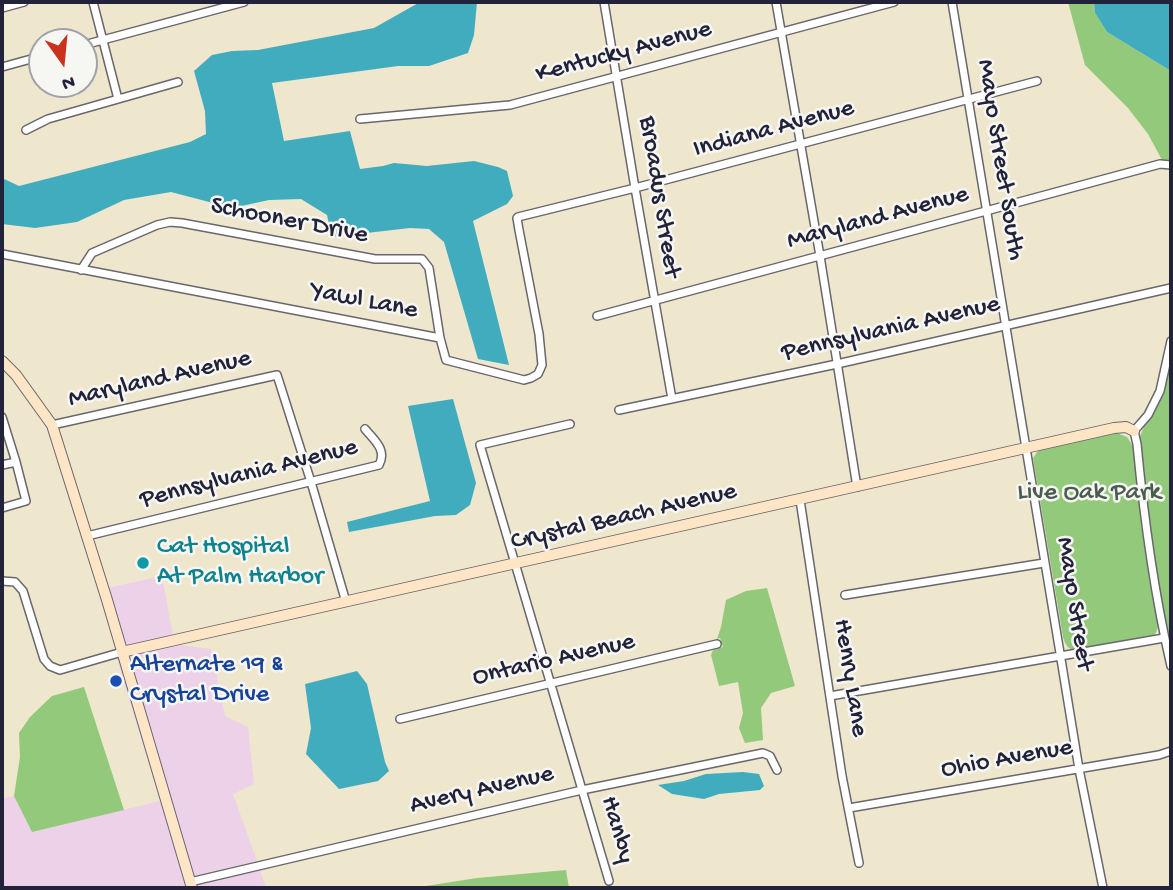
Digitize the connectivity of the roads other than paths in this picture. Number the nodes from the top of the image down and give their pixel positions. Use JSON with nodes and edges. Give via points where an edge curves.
{"nodes":[{"id":1,"x":24,"y":2,"type":"edge"},
{"id":2,"x":93,"y":2,"type":"edge"},
{"id":3,"x":244,"y":2,"type":"edge"},
{"id":4,"x":604,"y":2,"type":"edge"},
{"id":5,"x":776,"y":2,"type":"edge"},
{"id":6,"x":894,"y":2,"type":"edge"},
{"id":7,"x":952,"y":2,"type":"edge"},
{"id":8,"x":2,"y":8,"type":"edge"},
{"id":9,"x":781,"y":33,"type":"junction"},
{"id":10,"x":102,"y":40,"type":"junction"},
{"id":11,"x":98,"y":41,"type":"edge"},
{"id":12,"x":28,"y":60,"type":"edge"},
{"id":13,"x":2,"y":67,"type":"edge"},
{"id":14,"x":617,"y":76,"type":"junction"},
{"id":15,"x":1037,"y":81,"type":"dead end"},
{"id":16,"x":178,"y":82,"type":"dead end"},
{"id":17,"x":118,"y":99,"type":"junction"},
{"id":18,"x":968,"y":100,"type":"junction"},
{"id":19,"x":360,"y":118,"type":"dead end"},
{"id":20,"x":26,"y":130,"type":"dead end"},
{"id":21,"x":801,"y":145,"type":"junction"},
{"id":22,"x":1171,"y":165,"type":"edge"},
{"id":23,"x":635,"y":188,"type":"junction"},
{"id":24,"x":986,"y":211,"type":"junction"},
{"id":25,"x":520,"y":216,"type":"joint"},
{"id":26,"x":2,"y":254,"type":"edge"},
{"id":27,"x":820,"y":256,"type":"junction"},
{"id":28,"x":82,"y":270,"type":"junction"},
{"id":29,"x":1171,"y":288,"type":"edge"},
{"id":30,"x":654,"y":301,"type":"junction"},
{"id":31,"x":597,"y":316,"type":"dead end"},
{"id":32,"x":1005,"y":326,"type":"junction"},
{"id":33,"x":440,"y":338,"type":"junction"},
{"id":34,"x":1171,"y":341,"type":"edge"},
{"id":35,"x":2,"y":361,"type":"edge"},
{"id":36,"x":837,"y":364,"type":"junction"},
{"id":37,"x":671,"y":399,"type":"junction"},
{"id":38,"x":619,"y":410,"type":"dead end"},
{"id":39,"x":2,"y":417,"type":"edge"},
{"id":40,"x":570,"y":424,"type":"dead end"},
{"id":41,"x":52,"y":425,"type":"junction"},
{"id":42,"x":365,"y":429,"type":"dead end"},
{"id":43,"x":1134,"y":430,"type":"junction"},
{"id":44,"x":1027,"y":447,"type":"junction"},
{"id":45,"x":16,"y":462,"type":"junction"},
{"id":46,"x":2,"y":465,"type":"edge"},
{"id":47,"x":311,"y":482,"type":"junction"},
{"id":48,"x":857,"y":487,"type":"junction"},
{"id":49,"x":800,"y":500,"type":"junction"},
{"id":50,"x":2,"y":508,"type":"edge"},
{"id":51,"x":87,"y":536,"type":"junction"},
{"id":52,"x":1044,"y":563,"type":"junction"},
{"id":53,"x":514,"y":564,"type":"junction"},
{"id":54,"x":2,"y":581,"type":"edge"},
{"id":55,"x":845,"y":595,"type":"dead end"},
{"id":56,"x":346,"y":602,"type":"junction"},
{"id":57,"x":1164,"y":638,"type":"junction"},
{"id":58,"x":717,"y":644,"type":"dead end"},
{"id":59,"x":122,"y":653,"type":"junction"},
{"id":60,"x":1060,"y":656,"type":"junction"},
{"id":61,"x":1171,"y":666,"type":"edge"},
{"id":62,"x":551,"y":684,"type":"junction"},
{"id":63,"x":830,"y":696,"type":"junction"},
{"id":64,"x":400,"y":719,"type":"dead end"},
{"id":65,"x":1171,"y":751,"type":"edge"},
{"id":66,"x":1079,"y":769,"type":"junction"},
{"id":67,"x":777,"y":770,"type":"dead end"},
{"id":68,"x":582,"y":790,"type":"junction"},
{"id":69,"x":849,"y":808,"type":"junction"},
{"id":70,"x":859,"y":863,"type":"dead end"},
{"id":71,"x":609,"y":881,"type":"dead end"},
{"id":72,"x":191,"y":885,"type":"edge"},
{"id":73,"x":1104,"y":888,"type":"edge"}],
"edges":[{"from":1,"to":8,"type":"street"},
{"from":2,"to":10,"type":"street"},
{"from":3,"to":10,"type":"street"},
{"from":4,"to":14,"type":"street","name":"Broadus Street"},
{"from":5,"to":9,"type":"street"},
{"from":6,"to":9,"type":"street","name":"Kentucky Avenue"},
{"from":7,"to":18,"type":"street","name":"Mayo Street South"},
{"from":9,"to":14,"type":"street","name":"Kentucky Avenue"},
{"from":9,"to":21,"type":"street"},
{"from":10,"to":11,"type":"street"},
{"from":10,"to":17,"type":"street"},
{"from":12,"to":13,"type":"street"},
{"from":14,"to":19,"type":"street","name":"Kentucky Avenue","via":[[510,105]]},
{"from":14,"to":23,"type":"street","name":"Broadus Street"},
{"from":15,"to":18,"type":"street","name":"Indiana Avenue"},
{"from":16,"to":17,"type":"street"},
{"from":17,"to":20,"type":"street"},
{"from":18,"to":21,"type":"street","name":"Indiana Avenue"},
{"from":18,"to":24,"type":"street","name":"Mayo Street South"},
{"from":21,"to":23,"type":"street","name":"Indiana Avenue"},
{"from":21,"to":27,"type":"street"},
{"from":22,"to":24,"type":"street","name":"Maryland Avenue","via":[[1160,164]]},
{"from":23,"to":25,"type":"street","name":"Indiana Avenue"},
{"from":23,"to":30,"type":"street","name":"Broadus Street"},
{"from":24,"to":27,"type":"street","name":"Maryland Avenue"},
{"from":24,"to":32,"type":"street","name":"Mayo Street South"},
{"from":25,"to":33,"type":"street","name":"Yawl Lane","via":[[539,334],[542,365],[538,374],[524,380],[446,360]]},
{"from":26,"to":28,"type":"street","name":"Yawl Lane"},
{"from":27,"to":30,"type":"street","name":"Maryland Avenue"},
{"from":27,"to":36,"type":"street"},
{"from":28,"to":33,"type":"street","name":"Yawl Lane"},
{"from":28,"to":33,"type":"street","name":"Schooner Drive","via":[[92,253],[170,222],[374,259],[422,259],[429,268]]},
{"from":29,"to":32,"type":"street","name":"Pennsylvania Avenue"},
{"from":30,"to":31,"type":"street","name":"Maryland Avenue"},
{"from":30,"to":37,"type":"street","name":"Broadus Street"},
{"from":32,"to":36,"type":"street","name":"Pennsylvania Avenue"},
{"from":32,"to":44,"type":"street","name":"Mayo Street"},
{"from":34,"to":43,"type":"street","via":[[1160,391]]},
{"from":35,"to":41,"type":"street"},
{"from":36,"to":37,"type":"street","name":"Pennsylvania Avenue"},
{"from":36,"to":48,"type":"street"},
{"from":37,"to":38,"type":"street","name":"Pennsylvania Avenue"},
{"from":39,"to":45,"type":"street"},
{"from":40,"to":53,"type":"street","via":[[480,445]]},
{"from":41,"to":47,"type":"street","name":"Maryland Avenue","via":[[277,375]]},
{"from":41,"to":51,"type":"street"},
{"from":42,"to":47,"type":"street","name":"Pennsylvania Avenue","via":[[381,448],[379,465]]},
{"from":43,"to":44,"type":"street","name":"Crystal Beach Avenue","via":[[1114,428]]},
{"from":43,"to":57,"type":"street"},
{"from":44,"to":48,"type":"street","name":"Crystal Beach Avenue"},
{"from":44,"to":52,"type":"street","name":"Mayo Street"},
{"from":45,"to":46,"type":"street"},
{"from":45,"to":50,"type":"street","via":[[26,500]]},
{"from":47,"to":51,"type":"street","name":"Pennsylvania Avenue"},
{"from":47,"to":56,"type":"street"},
{"from":48,"to":49,"type":"street","name":"Crystal Beach Avenue"},
{"from":49,"to":53,"type":"street","name":"Crystal Beach Avenue"},
{"from":49,"to":63,"type":"street","name":"Henry Lane"},
{"from":51,"to":59,"type":"street"},
{"from":52,"to":55,"type":"street"},
{"from":52,"to":60,"type":"street","name":"Mayo Street"},
{"from":53,"to":56,"type":"street","name":"Crystal Beach Avenue"},
{"from":53,"to":62,"type":"street","name":"Hanby"},
{"from":54,"to":59,"type":"street","via":[[15,582],[23,591],[50,666],[60,670]]},
{"from":56,"to":59,"type":"street","name":"Crystal Beach Avenue"},
{"from":57,"to":60,"type":"street"},
{"from":57,"to":61,"type":"street"},
{"from":58,"to":62,"type":"street","name":"Ontario Avenue"},
{"from":59,"to":72,"type":"street"},
{"from":60,"to":63,"type":"street"},
{"from":60,"to":66,"type":"street","name":"Mayo Street"},
{"from":62,"to":64,"type":"street","name":"Ontario Avenue"},
{"from":62,"to":68,"type":"street","name":"Hanby"},
{"from":63,"to":69,"type":"street","name":"Henry Lane"},
{"from":65,"to":66,"type":"street","name":"Ohio Avenue"},
{"from":66,"to":69,"type":"street","name":"Ohio Avenue"},
{"from":66,"to":73,"type":"street","name":"Mayo Street"},
{"from":67,"to":68,"type":"street","name":"Avery Avenue","via":[[764,753]]},
{"from":68,"to":71,"type":"street","name":"Hanby"},
{"from":68,"to":72,"type":"street","name":"Avery Avenue"},
{"from":69,"to":70,"type":"street","name":"Henry Lane"}]}
